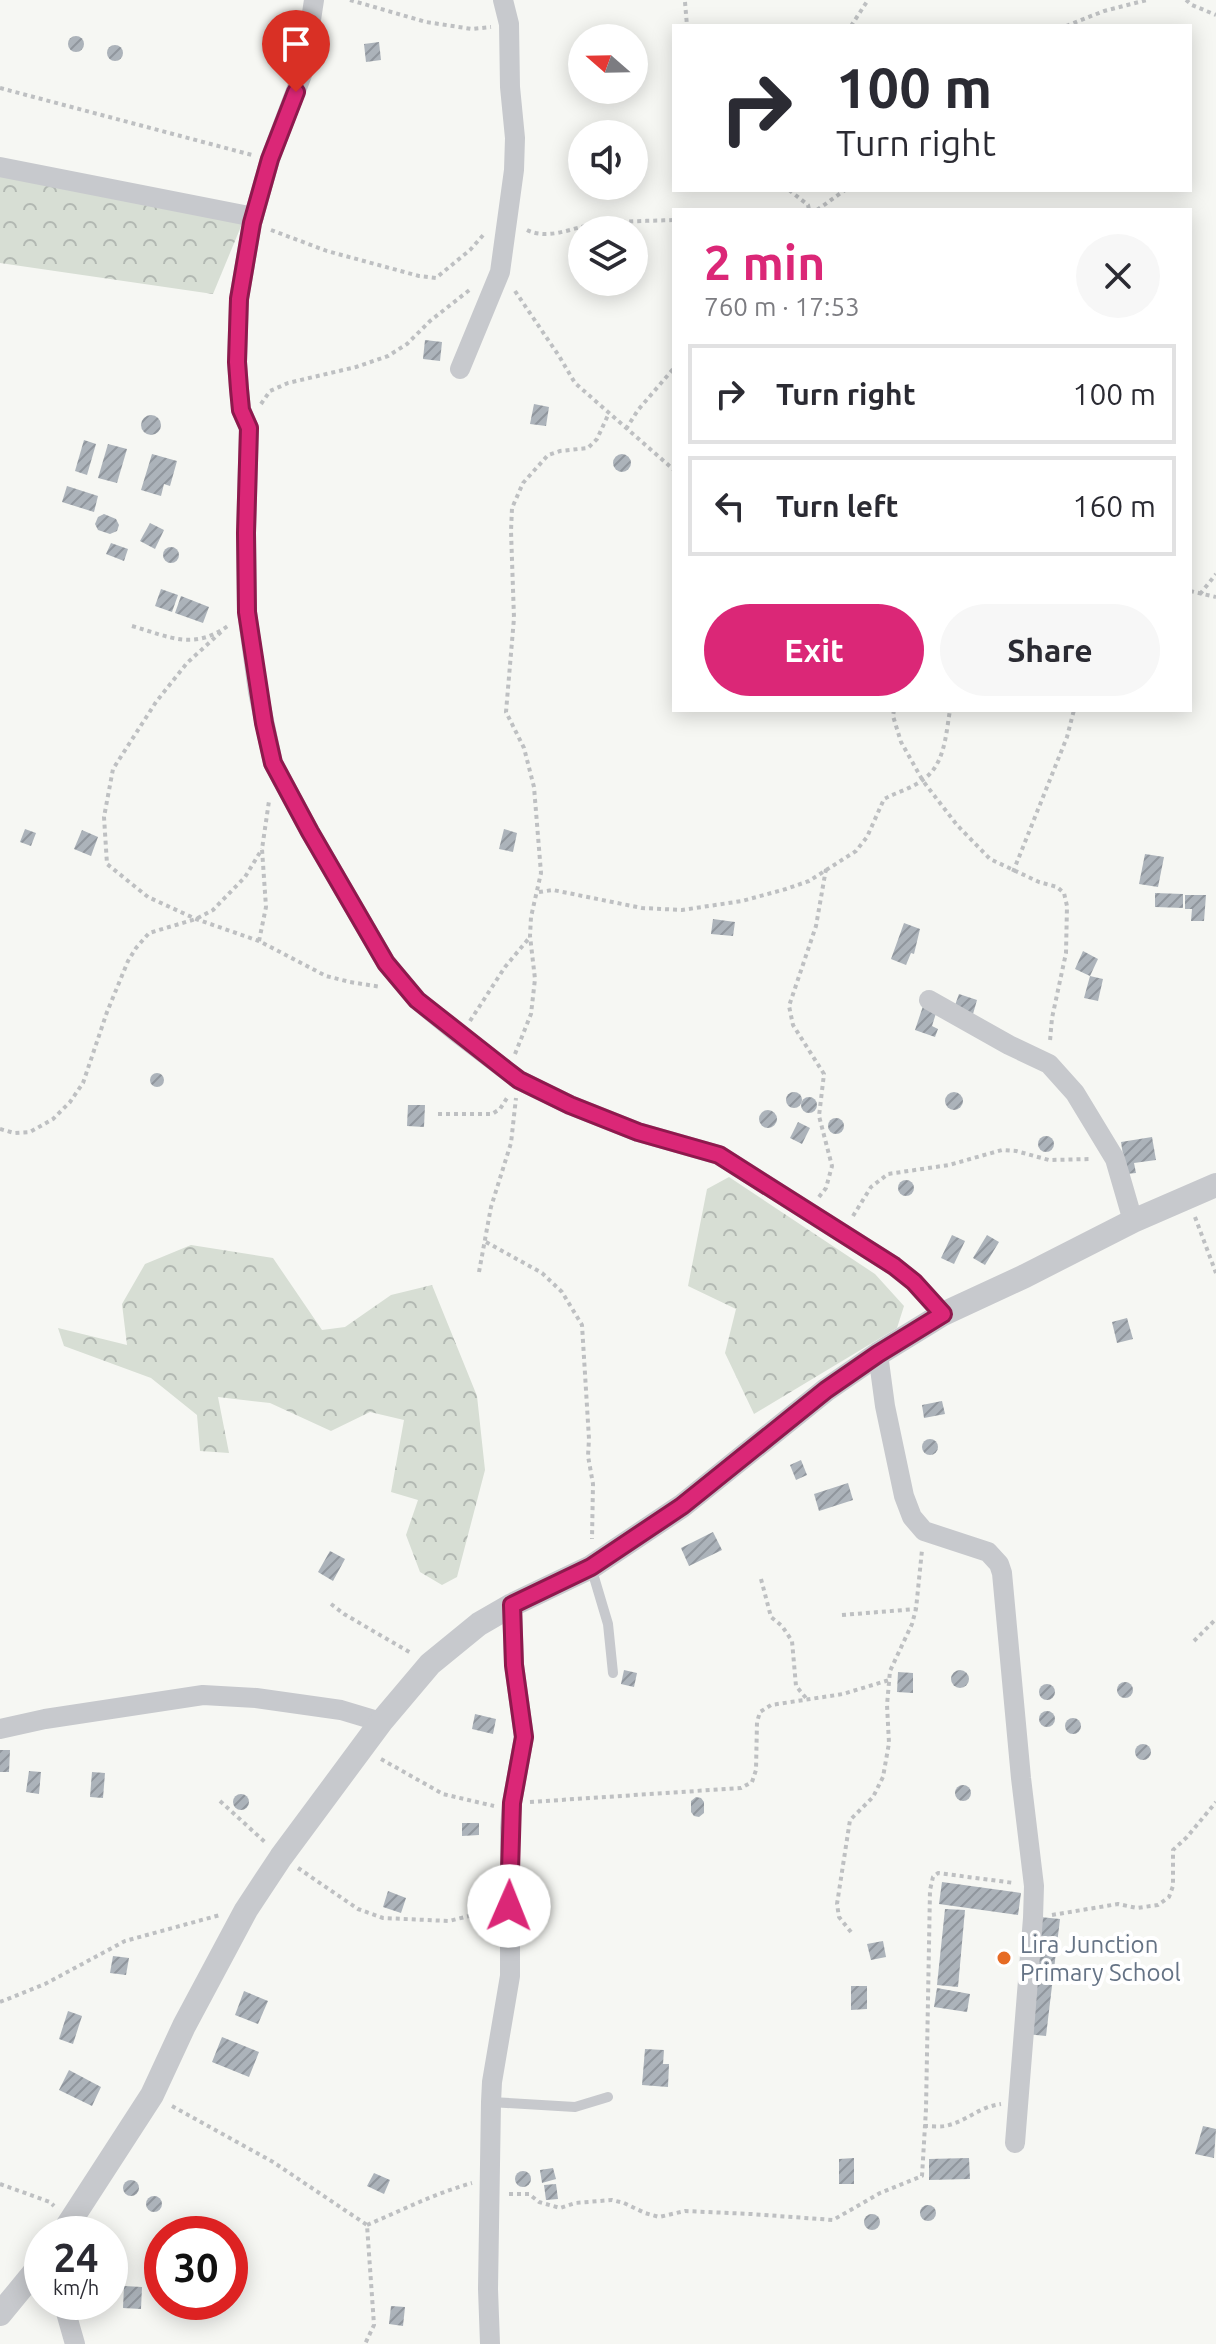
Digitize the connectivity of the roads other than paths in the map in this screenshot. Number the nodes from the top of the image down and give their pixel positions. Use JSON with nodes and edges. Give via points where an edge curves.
{"nodes":[{"id":1,"x":314,"y":0,"type":"edge"},
{"id":2,"x":503,"y":0,"type":"edge"},
{"id":3,"x":0,"y":167,"type":"edge"},
{"id":4,"x":253,"y":220,"type":"junction"},
{"id":5,"x":460,"y":369,"type":"dead end"},
{"id":6,"x":929,"y":1000,"type":"dead end"},
{"id":7,"x":1216,"y":1185,"type":"edge"},
{"id":8,"x":1133,"y":1221,"type":"junction"},
{"id":9,"x":943,"y":1314,"type":"junction"},
{"id":10,"x":878,"y":1354,"type":"junction"},
{"id":11,"x":591,"y":1567,"type":"junction"},
{"id":12,"x":512,"y":1605,"type":"junction"},
{"id":13,"x":613,"y":1673,"type":"dead end"},
{"id":14,"x":381,"y":1722,"type":"junction"},
{"id":15,"x":0,"y":1729,"type":"edge"},
{"id":16,"x":608,"y":2097,"type":"dead end"},
{"id":17,"x":491,"y":2102,"type":"junction"},
{"id":18,"x":1015,"y":2143,"type":"dead end"},
{"id":19,"x":75,"y":2216,"type":"edge"},
{"id":20,"x":24,"y":2285,"type":"edge"},
{"id":21,"x":0,"y":2314,"type":"edge"},
{"id":22,"x":68,"y":2320,"type":"edge"},
{"id":23,"x":75,"y":2344,"type":"edge"},
{"id":24,"x":490,"y":2344,"type":"edge"}],
"edges":[{"from":1,"to":4,"type":"street","via":[[303,72]]},
{"from":2,"to":5,"type":"street","via":[[509,24],[514,170],[500,272]]},
{"from":3,"to":4,"type":"street"},
{"from":4,"to":9,"type":"street","via":[[239,299],[237,362],[241,410],[249,428],[247,612],[258,692],[273,763],[386,963],[417,1000],[512,1075],[638,1132],[719,1155],[894,1266]]},
{"from":6,"to":8,"type":"street","via":[[1049,1064],[1075,1093],[1115,1159]]},
{"from":7,"to":8,"type":"street"},
{"from":8,"to":9,"type":"street"},
{"from":9,"to":10,"type":"street"},
{"from":10,"to":11,"type":"street","via":[[682,1506]]},
{"from":10,"to":18,"type":"street","via":[[912,1517],[924,1531],[988,1552],[1002,1573],[1034,1886]]},
{"from":11,"to":12,"type":"street"},
{"from":11,"to":13,"type":"lane","via":[[608,1624]]},
{"from":12,"to":14,"type":"street","via":[[430,1664]]},
{"from":12,"to":17,"type":"street","via":[[524,1737],[512,1803],[510,1976]]},
{"from":14,"to":15,"type":"street","via":[[341,1710],[203,1695]]},
{"from":14,"to":19,"type":"street","via":[[246,1910],[152,2095]]},
{"from":16,"to":17,"type":"lane","via":[[575,2107]]},
{"from":17,"to":24,"type":"street"},
{"from":20,"to":21,"type":"street"},
{"from":22,"to":23,"type":"street"}]}
